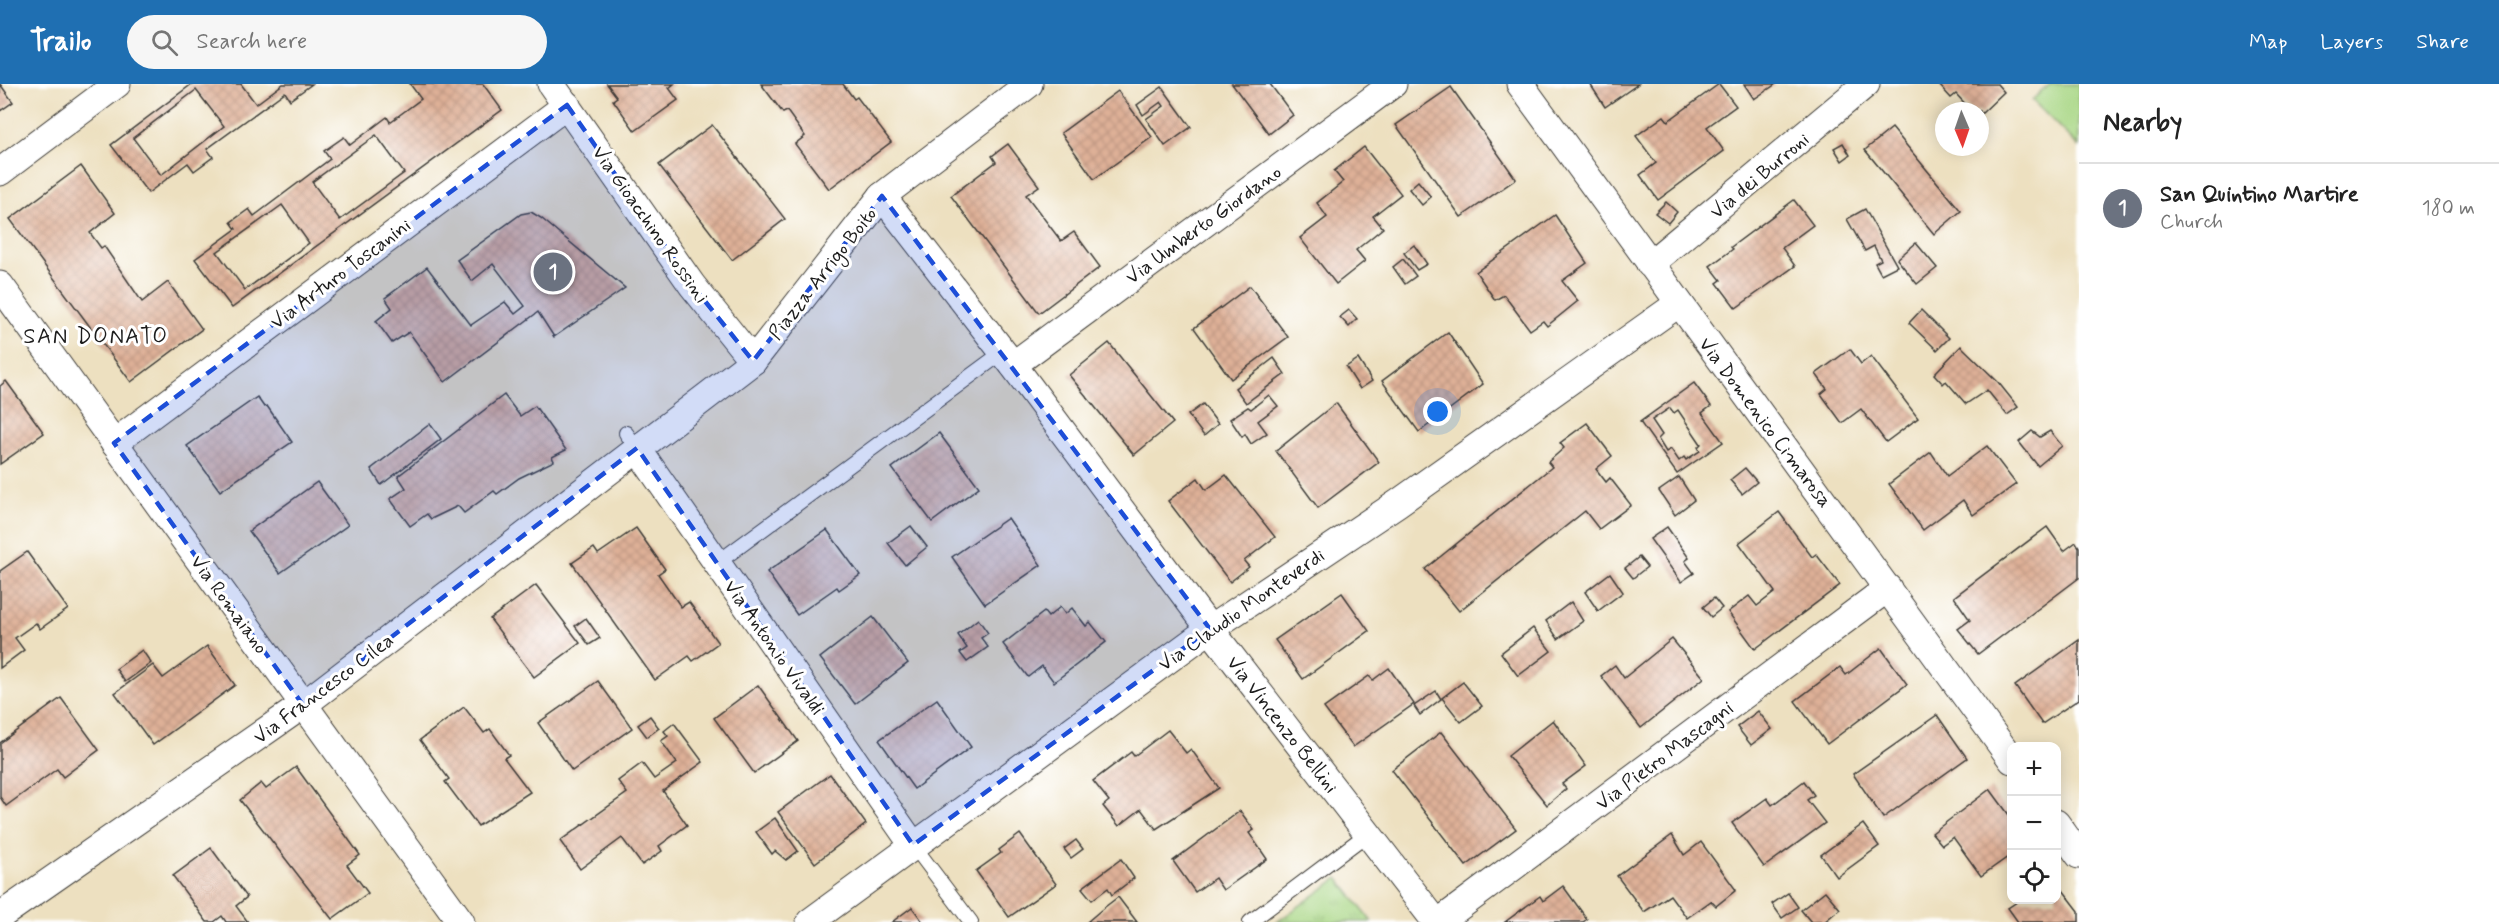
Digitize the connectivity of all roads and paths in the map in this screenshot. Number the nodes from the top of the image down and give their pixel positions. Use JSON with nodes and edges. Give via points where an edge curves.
{"nodes":[{"id":1,"x":117,"y":84,"type":"edge"},
{"id":2,"x":1029,"y":84,"type":"edge"},
{"id":3,"x":1393,"y":84,"type":"edge"},
{"id":4,"x":1520,"y":84,"type":"edge"},
{"id":5,"x":1866,"y":84,"type":"edge"},
{"id":6,"x":1840,"y":93,"type":"edge"},
{"id":7,"x":559,"y":95,"type":"edge"},
{"id":8,"x":0,"y":172,"type":"edge"},
{"id":9,"x":882,"y":196,"type":"junction"},
{"id":10,"x":1650,"y":264,"type":"junction"},
{"id":11,"x":0,"y":285,"type":"edge"},
{"id":12,"x":1678,"y":304,"type":"junction"},
{"id":13,"x":1008,"y":358,"type":"junction"},
{"id":14,"x":753,"y":361,"type":"junction"},
{"id":15,"x":632,"y":441,"type":"junction"},
{"id":16,"x":114,"y":443,"type":"junction"},
{"id":17,"x":717,"y":563,"type":"junction"},
{"id":18,"x":1888,"y":588,"type":"junction"},
{"id":19,"x":1210,"y":629,"type":"junction"},
{"id":20,"x":303,"y":705,"type":"junction"},
{"id":21,"x":2007,"y":753,"type":"edge"},
{"id":22,"x":2061,"y":830,"type":"edge"},
{"id":23,"x":1367,"y":834,"type":"junction"},
{"id":24,"x":913,"y":845,"type":"junction"},
{"id":25,"x":2079,"y":855,"type":"edge"},
{"id":26,"x":0,"y":916,"type":"edge"},
{"id":27,"x":461,"y":922,"type":"edge"},
{"id":28,"x":810,"y":922,"type":"edge"},
{"id":29,"x":971,"y":922,"type":"edge"},
{"id":30,"x":1250,"y":922,"type":"edge"},
{"id":31,"x":1437,"y":922,"type":"edge"}],
"edges":[{"from":1,"to":8,"type":"street"},
{"from":2,"to":9,"type":"street"},
{"from":3,"to":13,"type":"street","name":"Via Umberto Giordano"},
{"from":4,"to":10,"type":"street","name":"Via Domenico Cimarosa"},
{"from":5,"to":6,"type":"street","name":"Via dei Burroni"},
{"from":6,"to":10,"type":"street","name":"Via dei Burroni"},
{"from":7,"to":14,"type":"street","name":"Via Gioacchino Rossini","via":[[692,285]]},
{"from":7,"to":16,"type":"street","name":"Via Arturo Toscanini"},
{"from":9,"to":13,"type":"street","name":"Piazza Arrigo Boito"},
{"from":9,"to":14,"type":"street","name":"Piazza Arrigo Boito"},
{"from":10,"to":12,"type":"street","name":"Via Domenico Cimarosa"},
{"from":11,"to":16,"type":"street","name":"Via Romaiano"},
{"from":12,"to":18,"type":"street","name":"Via Domenico Cimarosa"},
{"from":12,"to":19,"type":"street","name":"Via Claudio Monteverdi","via":[[1398,503]]},
{"from":13,"to":17,"type":"lane"},
{"from":13,"to":19,"type":"street","name":"Via Vincenzo Bellini"},
{"from":14,"to":15,"type":"street","name":"Piazza Arrigo Boito","via":[[689,413]]},
{"from":15,"to":17,"type":"street","name":"Via Antonio Vivaldi"},
{"from":15,"to":20,"type":"street","name":"Via Francesco Cilea"},
{"from":16,"to":20,"type":"street","name":"Via Romaiano"},
{"from":17,"to":24,"type":"street","name":"Via Antonio Vivaldi"},
{"from":18,"to":21,"type":"street","name":"Via Domenico Cimarosa"},
{"from":18,"to":31,"type":"street","name":"Via Pietro Mascagni"},
{"from":19,"to":23,"type":"street","name":"Via Vincenzo Bellini"},
{"from":19,"to":24,"type":"street","name":"Via Claudio Monteverdi"},
{"from":20,"to":26,"type":"street","name":"Via Francesco Cilea"},
{"from":20,"to":27,"type":"street","name":"Via Romaiano"},
{"from":22,"to":25,"type":"street"},
{"from":23,"to":30,"type":"lane"},
{"from":23,"to":31,"type":"street","name":"Via Vincenzo Bellini"},
{"from":24,"to":28,"type":"street","name":"Via Claudio Monteverdi"},
{"from":24,"to":29,"type":"lane"}]}
